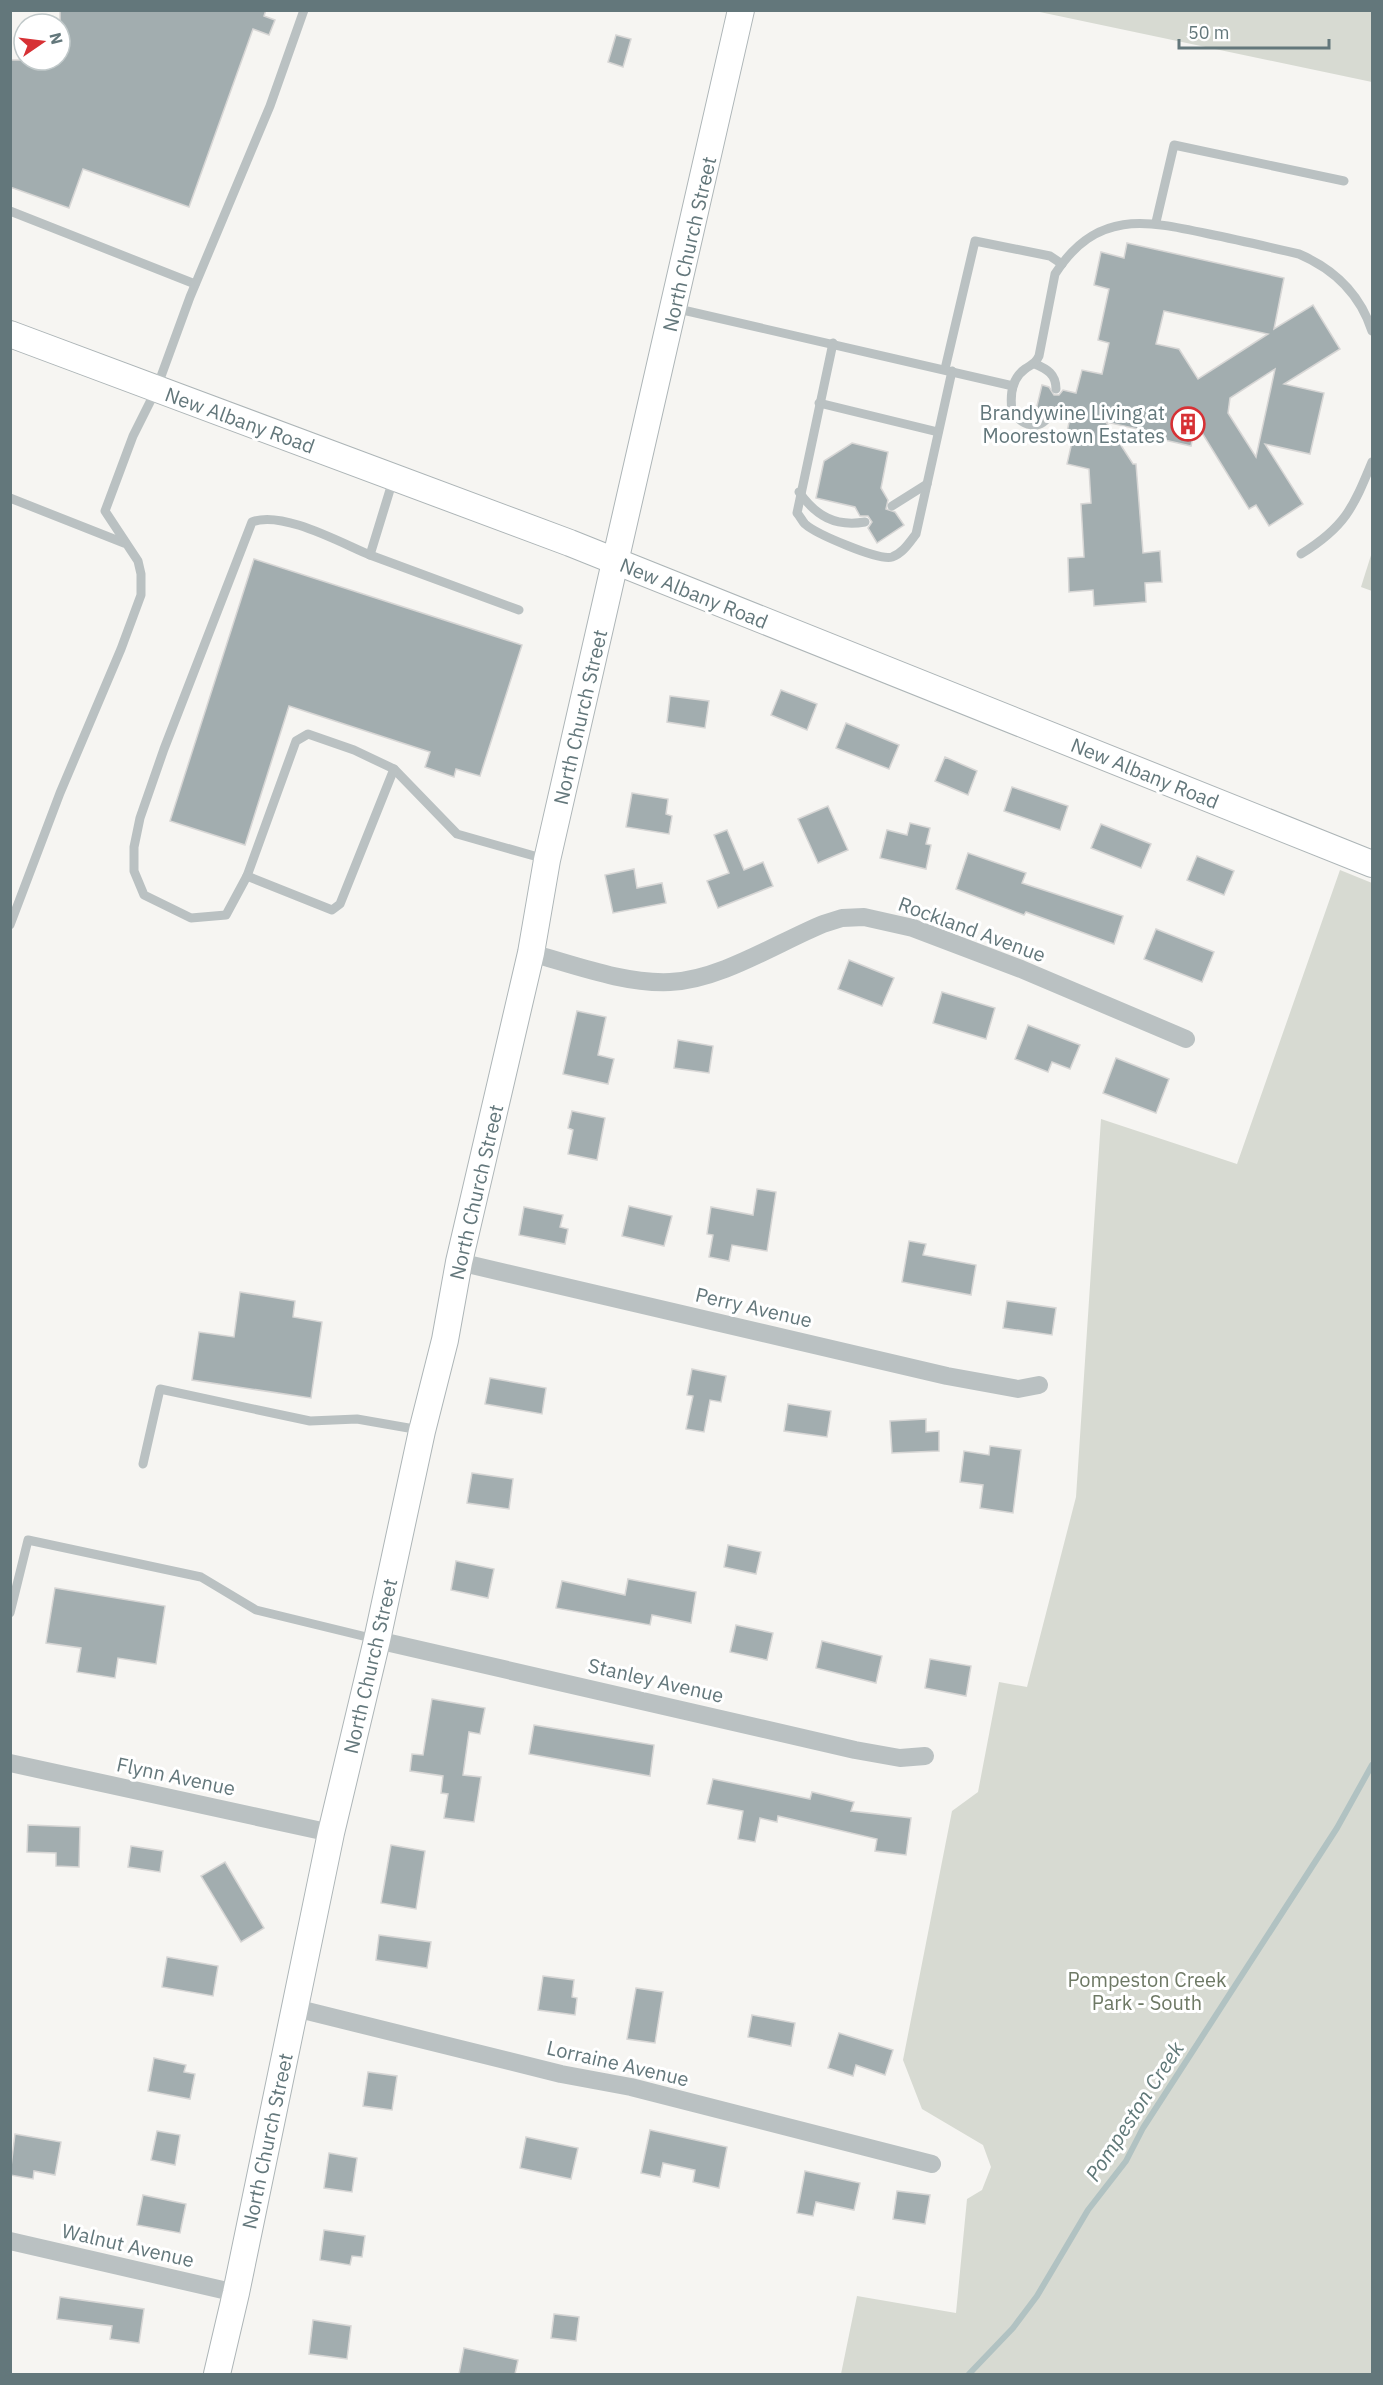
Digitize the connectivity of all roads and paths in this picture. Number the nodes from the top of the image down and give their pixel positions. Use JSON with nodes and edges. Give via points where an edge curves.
{"nodes":[{"id":1,"x":304,"y":10,"type":"edge"},
{"id":2,"x":741,"y":10,"type":"edge"},
{"id":3,"x":1344,"y":181,"type":"dead end"},
{"id":4,"x":10,"y":211,"type":"edge"},
{"id":5,"x":1156,"y":222,"type":"junction"},
{"id":6,"x":1062,"y":264,"type":"junction"},
{"id":7,"x":195,"y":284,"type":"junction"},
{"id":8,"x":674,"y":308,"type":"junction"},
{"id":9,"x":1372,"y":331,"type":"edge"},
{"id":10,"x":10,"y":334,"type":"edge"},
{"id":11,"x":833,"y":343,"type":"junction"},
{"id":12,"x":1035,"y":364,"type":"junction"},
{"id":13,"x":948,"y":370,"type":"junction"},
{"id":14,"x":1013,"y":386,"type":"junction"},
{"id":15,"x":1056,"y":389,"type":"dead end"},
{"id":16,"x":156,"y":390,"type":"junction"},
{"id":17,"x":819,"y":403,"type":"junction"},
{"id":18,"x":1050,"y":414,"type":"dead end"},
{"id":19,"x":938,"y":432,"type":"junction"},
{"id":20,"x":1372,"y":462,"type":"edge"},
{"id":21,"x":393,"y":477,"type":"junction"},
{"id":22,"x":927,"y":484,"type":"junction"},
{"id":23,"x":799,"y":492,"type":"junction"},
{"id":24,"x":10,"y":498,"type":"edge"},
{"id":25,"x":892,"y":506,"type":"dead end"},
{"id":26,"x":865,"y":522,"type":"dead end"},
{"id":27,"x":124,"y":543,"type":"junction"},
{"id":28,"x":1301,"y":554,"type":"dead end"},
{"id":29,"x":370,"y":555,"type":"junction"},
{"id":30,"x":616,"y":561,"type":"junction"},
{"id":31,"x":519,"y":610,"type":"dead end"},
{"id":32,"x":394,"y":769,"type":"junction"},
{"id":33,"x":547,"y":860,"type":"junction"},
{"id":34,"x":1372,"y":864,"type":"edge"},
{"id":35,"x":247,"y":876,"type":"junction"},
{"id":36,"x":10,"y":925,"type":"edge"},
{"id":37,"x":531,"y":953,"type":"junction"},
{"id":38,"x":1186,"y":1039,"type":"dead end"},
{"id":39,"x":459,"y":1262,"type":"junction"},
{"id":40,"x":1039,"y":1385,"type":"dead end"},
{"id":41,"x":422,"y":1431,"type":"junction"},
{"id":42,"x":143,"y":1464,"type":"dead end"},
{"id":43,"x":10,"y":1613,"type":"edge"},
{"id":44,"x":377,"y":1640,"type":"junction"},
{"id":45,"x":925,"y":1756,"type":"dead end"},
{"id":46,"x":10,"y":1763,"type":"edge"},
{"id":47,"x":331,"y":1833,"type":"junction"},
{"id":48,"x":295,"y":2008,"type":"junction"},
{"id":49,"x":932,"y":2164,"type":"dead end"},
{"id":50,"x":10,"y":2241,"type":"edge"},
{"id":51,"x":237,"y":2293,"type":"junction"},
{"id":52,"x":217,"y":2374,"type":"edge"}],
"edges":[{"from":1,"to":7,"type":"lane","via":[[270,106]]},
{"from":2,"to":8,"type":"main road","name":"North Church Street"},
{"from":3,"to":5,"type":"lane","via":[[1174,145]]},
{"from":4,"to":7,"type":"lane"},
{"from":5,"to":6,"type":"lane","via":[[1138,222],[1098,232],[1076,247]]},
{"from":5,"to":9,"type":"lane","via":[[1316,261],[1357,297]]},
{"from":6,"to":12,"type":"lane","via":[[1055,274]]},
{"from":6,"to":13,"type":"lane","via":[[1050,256],[975,241]]},
{"from":7,"to":16,"type":"lane"},
{"from":8,"to":11,"type":"lane"},
{"from":8,"to":30,"type":"main road","name":"North Church Street"},
{"from":10,"to":16,"type":"main road","name":"New Albany Road"},
{"from":11,"to":13,"type":"lane"},
{"from":11,"to":17,"type":"lane"},
{"from":12,"to":14,"type":"lane","via":[[1017,376]]},
{"from":12,"to":15,"type":"lane","via":[[1049,371]]},
{"from":13,"to":14,"type":"lane"},
{"from":13,"to":19,"type":"lane"},
{"from":14,"to":18,"type":"lane","via":[[1011,411],[1019,421],[1039,425]]},
{"from":16,"to":21,"type":"main road","name":"New Albany Road"},
{"from":16,"to":27,"type":"lane","via":[[133,436],[105,511]]},
{"from":17,"to":19,"type":"lane"},
{"from":17,"to":23,"type":"lane"},
{"from":19,"to":22,"type":"lane"},
{"from":20,"to":28,"type":"lane","via":[[1351,511],[1332,534]]},
{"from":21,"to":29,"type":"lane"},
{"from":21,"to":30,"type":"main road","name":"New Albany Road"},
{"from":22,"to":23,"type":"lane","via":[[916,534],[904,550],[891,558],[806,525],[797,513]]},
{"from":22,"to":25,"type":"lane"},
{"from":23,"to":26,"type":"lane","via":[[811,509],[836,522]]},
{"from":24,"to":27,"type":"lane"},
{"from":27,"to":36,"type":"lane","via":[[138,561],[141,595]]},
{"from":29,"to":31,"type":"lane"},
{"from":29,"to":35,"type":"lane","via":[[290,523],[261,519],[252,522],[189,681],[140,818],[134,871],[144,895],[191,918],[226,915]]},
{"from":30,"to":33,"type":"main road","name":"North Church Street"},
{"from":30,"to":34,"type":"main road","name":"New Albany Road"},
{"from":32,"to":33,"type":"lane","via":[[457,834]]},
{"from":32,"to":35,"type":"lane","via":[[340,904],[332,910]]},
{"from":32,"to":35,"type":"lane","via":[[308,734],[296,741]]},
{"from":33,"to":37,"type":"main road","name":"North Church Street"},
{"from":37,"to":38,"type":"street","name":"Rockland Avenue","via":[[610,974],[672,982],[713,973],[823,924],[864,916],[913,928],[966,948]]},
{"from":37,"to":39,"type":"main road","name":"North Church Street"},
{"from":39,"to":40,"type":"street","name":"Perry Avenue","via":[[946,1376],[1018,1389]]},
{"from":39,"to":41,"type":"main road","name":"North Church Street","via":[[446,1340]]},
{"from":41,"to":42,"type":"lane","via":[[357,1419],[310,1421],[160,1389]]},
{"from":41,"to":44,"type":"main road","name":"North Church Street"},
{"from":43,"to":44,"type":"lane","via":[[28,1540],[201,1576],[256,1610]]},
{"from":44,"to":45,"type":"street","name":"Stanley Avenue","via":[[855,1750],[900,1758]]},
{"from":44,"to":47,"type":"main road","name":"North Church Street"},
{"from":46,"to":47,"type":"street","name":"Flynn Avenue"},
{"from":47,"to":48,"type":"main road","name":"North Church Street"},
{"from":48,"to":49,"type":"street","name":"Lorraine Avenue","via":[[561,2074],[631,2087]]},
{"from":48,"to":51,"type":"main road","name":"North Church Street"},
{"from":50,"to":51,"type":"street","name":"Walnut Avenue"},
{"from":51,"to":52,"type":"main road","name":"North Church Street"}]}
